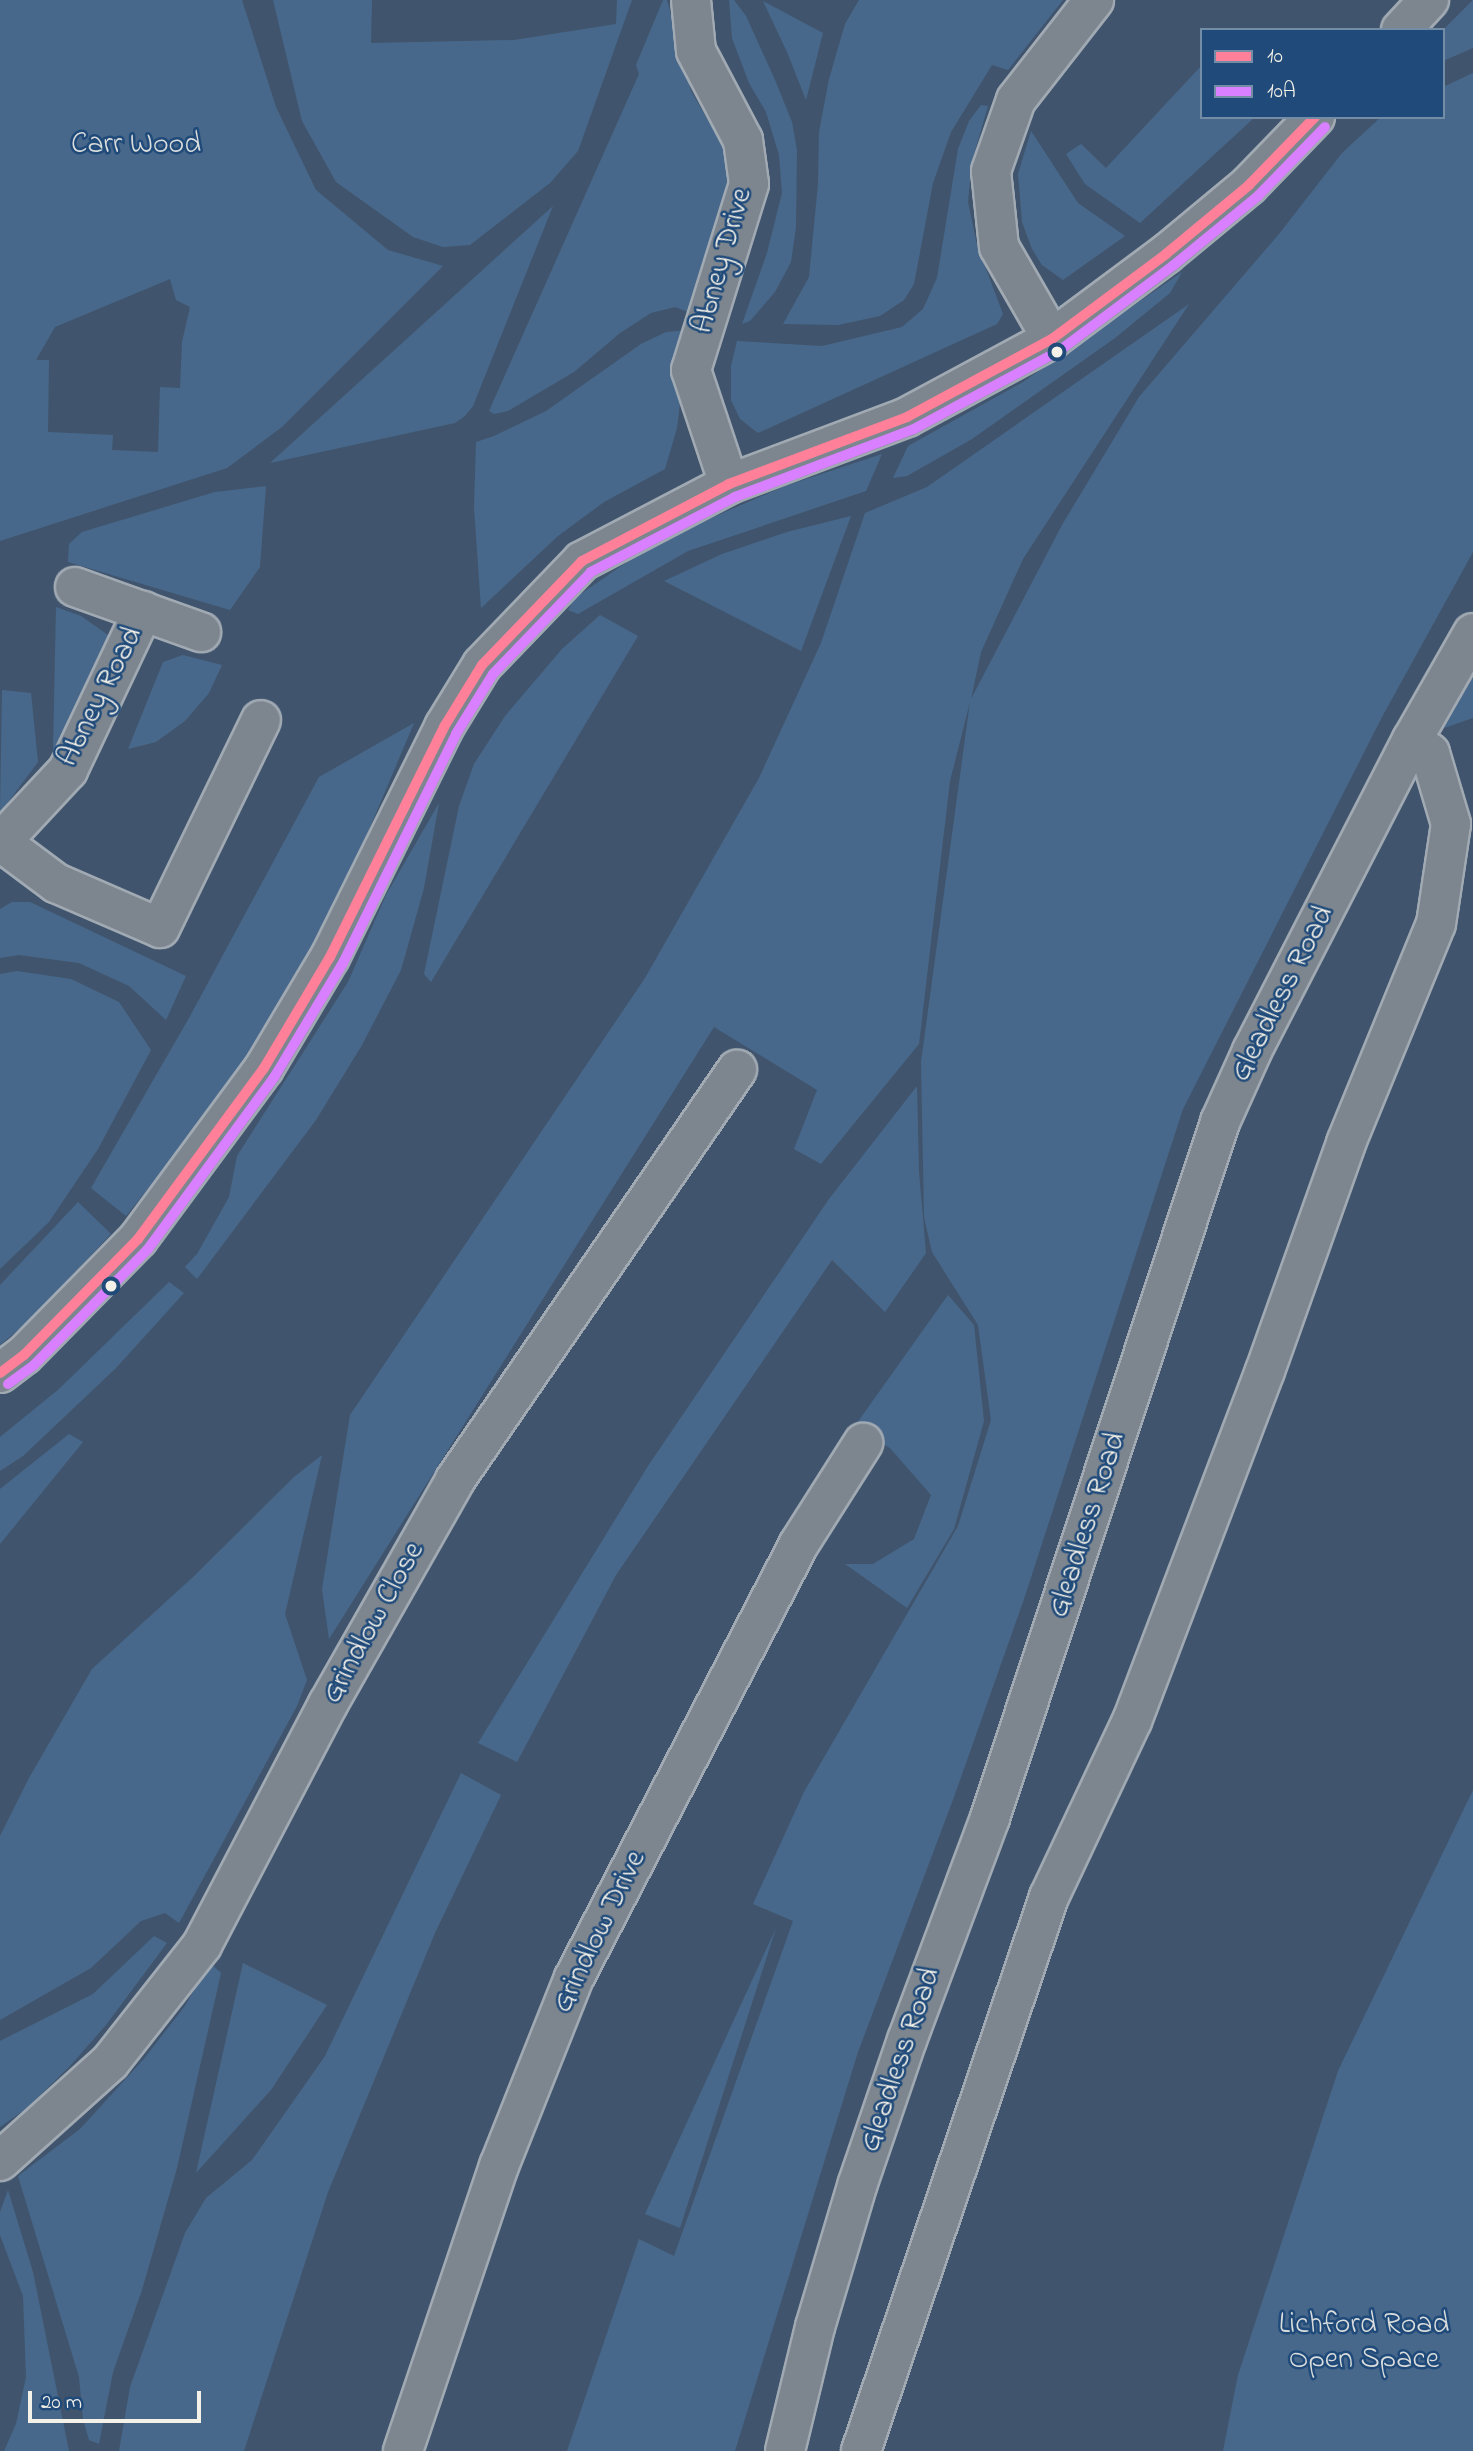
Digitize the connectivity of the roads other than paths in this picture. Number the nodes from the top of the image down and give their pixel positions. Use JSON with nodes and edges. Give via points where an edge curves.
{"nodes":[{"id":1,"x":691,"y":0,"type":"edge"},
{"id":2,"x":1094,"y":0,"type":"edge"},
{"id":3,"x":1430,"y":0,"type":"edge"},
{"id":4,"x":1403,"y":28,"type":"edge"},
{"id":5,"x":1313,"y":119,"type":"edge"},
{"id":6,"x":1052,"y":339,"type":"junction"},
{"id":7,"x":729,"y":484,"type":"junction"},
{"id":8,"x":75,"y":587,"type":"dead end"},
{"id":9,"x":143,"y":611,"type":"junction"},
{"id":10,"x":201,"y":632,"type":"dead end"},
{"id":11,"x":1473,"y":633,"type":"edge"},
{"id":12,"x":261,"y":720,"type":"dead end"},
{"id":13,"x":1412,"y":740,"type":"junction"},
{"id":14,"x":0,"y":843,"type":"edge"},
{"id":15,"x":737,"y":1069,"type":"dead end"},
{"id":16,"x":0,"y":1373,"type":"edge"},
{"id":17,"x":863,"y":1443,"type":"dead end"},
{"id":18,"x":0,"y":2161,"type":"edge"},
{"id":19,"x":403,"y":2451,"type":"edge"},
{"id":20,"x":785,"y":2451,"type":"edge"},
{"id":21,"x":862,"y":2451,"type":"edge"}],
"edges":[{"from":1,"to":7,"type":"street","name":"Abney Drive","via":[[696,51],[743,140],[749,184],[691,370]]},
{"from":2,"to":6,"type":"street","via":[[1016,100],[991,171],[999,247]]},
{"from":3,"to":4,"type":"street"},
{"from":5,"to":6,"type":"street","via":[[1249,185]]},
{"from":6,"to":7,"type":"street","via":[[907,417]]},
{"from":7,"to":16,"type":"street","via":[[582,561],[482,665],[444,727],[330,957],[264,1068],[138,1238],[24,1355]]},
{"from":8,"to":9,"type":"street","name":"Abney Road"},
{"from":9,"to":10,"type":"street","name":"Abney Road"},
{"from":9,"to":14,"type":"street","name":"Abney Road","via":[[68,770]]},
{"from":11,"to":13,"type":"street","name":"Gleadless Road"},
{"from":12,"to":14,"type":"street","via":[[160,928],[57,883]]},
{"from":13,"to":20,"type":"street","name":"Gleadless Road","via":[[1220,1122],[990,1818],[858,2182],[815,2327]]},
{"from":13,"to":21,"type":"street","via":[[1430,753],[1451,824],[1436,924],[1346,1143],[1132,1721],[1049,1897]]},
{"from":15,"to":18,"type":"street","name":"Grindlow Close","via":[[455,1480],[328,1704],[202,1945],[110,2062]]},
{"from":17,"to":19,"type":"street","name":"Grindlow Drive","via":[[799,1544],[574,1978],[499,2166]]}]}
